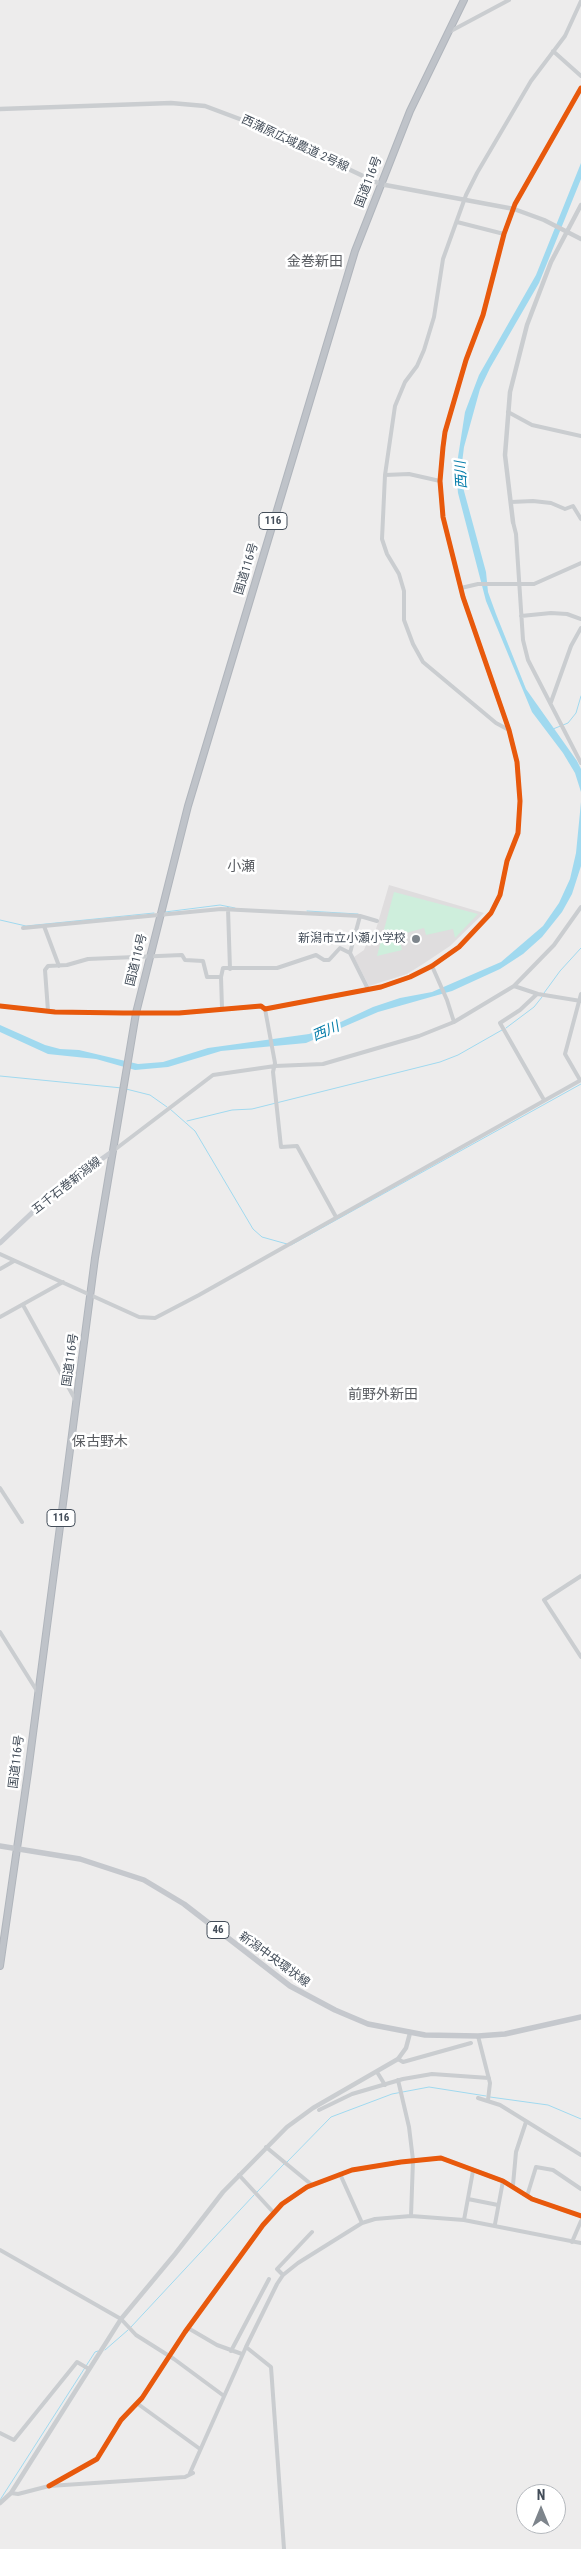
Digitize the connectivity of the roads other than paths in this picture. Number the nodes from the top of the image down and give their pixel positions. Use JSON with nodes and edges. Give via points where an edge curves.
{"nodes":[{"id":1,"x":464,"y":0,"type":"edge"},
{"id":2,"x":509,"y":0,"type":"edge"},
{"id":3,"x":581,"y":1,"type":"edge"},
{"id":4,"x":447,"y":33,"type":"junction"},
{"id":5,"x":553,"y":51,"type":"junction"},
{"id":6,"x":581,"y":76,"type":"edge"},
{"id":7,"x":581,"y":88,"type":"edge"},
{"id":8,"x":0,"y":109,"type":"edge"},
{"id":9,"x":380,"y":184,"type":"junction"},
{"id":10,"x":465,"y":200,"type":"junction"},
{"id":11,"x":581,"y":206,"type":"edge"},
{"id":12,"x":514,"y":209,"type":"junction"},
{"id":13,"x":457,"y":222,"type":"junction"},
{"id":14,"x":565,"y":231,"type":"junction"},
{"id":15,"x":504,"y":234,"type":"junction"},
{"id":16,"x":581,"y":239,"type":"edge"},
{"id":17,"x":507,"y":412,"type":"junction"},
{"id":18,"x":581,"y":436,"type":"edge"},
{"id":19,"x":385,"y":475,"type":"junction"},
{"id":20,"x":440,"y":481,"type":"junction"},
{"id":21,"x":511,"y":502,"type":"junction"},
{"id":22,"x":581,"y":519,"type":"edge"},
{"id":23,"x":513,"y":522,"type":"joint"},
{"id":24,"x":581,"y":563,"type":"edge"},
{"id":25,"x":518,"y":585,"type":"junction"},
{"id":26,"x":461,"y":588,"type":"junction"},
{"id":27,"x":521,"y":616,"type":"junction"},
{"id":28,"x":581,"y":619,"type":"edge"},
{"id":29,"x":581,"y":628,"type":"edge"},
{"id":30,"x":551,"y":702,"type":"junction"},
{"id":31,"x":509,"y":730,"type":"junction"},
{"id":32,"x":581,"y":763,"type":"edge"},
{"id":33,"x":228,"y":909,"type":"junction"},
{"id":34,"x":580,"y":910,"type":"edge"},
{"id":35,"x":160,"y":914,"type":"junction"},
{"id":36,"x":360,"y":916,"type":"junction"},
{"id":37,"x":377,"y":920,"type":"dead end"},
{"id":38,"x":44,"y":926,"type":"junction"},
{"id":39,"x":23,"y":928,"type":"dead end"},
{"id":40,"x":350,"y":953,"type":"junction"},
{"id":41,"x":150,"y":957,"type":"junction"},
{"id":42,"x":59,"y":966,"type":"junction"},
{"id":43,"x":432,"y":966,"type":"junction"},
{"id":44,"x":230,"y":969,"type":"junction"},
{"id":45,"x":221,"y":977,"type":"junction"},
{"id":46,"x":514,"y":986,"type":"junction"},
{"id":47,"x":368,"y":989,"type":"junction"},
{"id":48,"x":537,"y":994,"type":"junction"},
{"id":49,"x":581,"y":994,"type":"edge"},
{"id":50,"x":580,"y":1001,"type":"edge"},
{"id":51,"x":0,"y":1006,"type":"edge"},
{"id":52,"x":222,"y":1008,"type":"junction"},
{"id":53,"x":265,"y":1009,"type":"junction"},
{"id":54,"x":48,"y":1011,"type":"junction"},
{"id":55,"x":136,"y":1013,"type":"junction"},
{"id":56,"x":454,"y":1022,"type":"junction"},
{"id":57,"x":275,"y":1066,"type":"junction"},
{"id":58,"x":581,"y":1080,"type":"edge"},
{"id":59,"x":544,"y":1100,"type":"junction"},
{"id":60,"x":113,"y":1151,"type":"junction"},
{"id":61,"x":336,"y":1217,"type":"junction"},
{"id":62,"x":0,"y":1243,"type":"edge"},
{"id":63,"x":0,"y":1254,"type":"edge"},
{"id":64,"x":14,"y":1261,"type":"junction"},
{"id":65,"x":0,"y":1269,"type":"edge"},
{"id":66,"x":63,"y":1282,"type":"junction"},
{"id":67,"x":91,"y":1295,"type":"junction"},
{"id":68,"x":23,"y":1305,"type":"junction"},
{"id":69,"x":0,"y":1317,"type":"edge"},
{"id":70,"x":77,"y":1402,"type":"junction"},
{"id":71,"x":0,"y":1488,"type":"edge"},
{"id":72,"x":22,"y":1522,"type":"dead end"},
{"id":73,"x":581,"y":1576,"type":"edge"},
{"id":74,"x":0,"y":1632,"type":"edge"},
{"id":75,"x":581,"y":1657,"type":"edge"},
{"id":76,"x":37,"y":1691,"type":"junction"},
{"id":77,"x":0,"y":1846,"type":"edge"},
{"id":78,"x":17,"y":1848,"type":"junction"},
{"id":79,"x":0,"y":1966,"type":"edge"},
{"id":80,"x":581,"y":2017,"type":"edge"},
{"id":81,"x":410,"y":2032,"type":"junction"},
{"id":82,"x":478,"y":2036,"type":"junction"},
{"id":83,"x":471,"y":2043,"type":"dead end"},
{"id":84,"x":398,"y":2059,"type":"junction"},
{"id":85,"x":377,"y":2072,"type":"junction"},
{"id":86,"x":489,"y":2078,"type":"junction"},
{"id":87,"x":398,"y":2080,"type":"junction"},
{"id":88,"x":385,"y":2085,"type":"junction"},
{"id":89,"x":478,"y":2098,"type":"dead end"},
{"id":90,"x":488,"y":2100,"type":"junction"},
{"id":91,"x":318,"y":2110,"type":"dead end"},
{"id":92,"x":526,"y":2122,"type":"junction"},
{"id":93,"x":265,"y":2146,"type":"junction"},
{"id":94,"x":581,"y":2154,"type":"edge"},
{"id":95,"x":413,"y":2160,"type":"junction"},
{"id":96,"x":473,"y":2171,"type":"junction"},
{"id":97,"x":340,"y":2174,"type":"junction"},
{"id":98,"x":239,"y":2175,"type":"junction"},
{"id":99,"x":503,"y":2181,"type":"junction"},
{"id":100,"x":312,"y":2185,"type":"junction"},
{"id":101,"x":513,"y":2186,"type":"junction"},
{"id":102,"x":581,"y":2189,"type":"edge"},
{"id":103,"x":527,"y":2196,"type":"junction"},
{"id":104,"x":468,"y":2199,"type":"junction"},
{"id":105,"x":498,"y":2205,"type":"junction"},
{"id":106,"x":274,"y":2213,"type":"junction"},
{"id":107,"x":411,"y":2216,"type":"junction"},
{"id":108,"x":581,"y":2216,"type":"edge"},
{"id":109,"x":464,"y":2220,"type":"junction"},
{"id":110,"x":581,"y":2221,"type":"edge"},
{"id":111,"x":362,"y":2223,"type":"junction"},
{"id":112,"x":495,"y":2224,"type":"junction"},
{"id":113,"x":312,"y":2232,"type":"dead end"},
{"id":114,"x":572,"y":2242,"type":"junction"},
{"id":115,"x":581,"y":2243,"type":"edge"},
{"id":116,"x":0,"y":2250,"type":"edge"},
{"id":117,"x":283,"y":2275,"type":"junction"},
{"id":118,"x":269,"y":2279,"type":"dead end"},
{"id":119,"x":121,"y":2318,"type":"junction"},
{"id":120,"x":188,"y":2328,"type":"junction"},
{"id":121,"x":246,"y":2346,"type":"junction"},
{"id":122,"x":232,"y":2351,"type":"junction"},
{"id":123,"x":242,"y":2354,"type":"junction"},
{"id":124,"x":170,"y":2357,"type":"junction"},
{"id":125,"x":89,"y":2370,"type":"junction"},
{"id":126,"x":224,"y":2396,"type":"junction"},
{"id":127,"x":138,"y":2404,"type":"junction"},
{"id":128,"x":0,"y":2433,"type":"edge"},
{"id":129,"x":200,"y":2449,"type":"junction"},
{"id":130,"x":49,"y":2486,"type":"junction"},
{"id":131,"x":11,"y":2493,"type":"junction"},
{"id":132,"x":0,"y":2503,"type":"edge"},
{"id":133,"x":284,"y":2549,"type":"edge"}],
"edges":[{"from":1,"to":4,"type":"highway","name":"国道116号","number":"116"},
{"from":2,"to":4,"type":"street"},
{"from":3,"to":5,"type":"street","via":[[565,36]]},
{"from":4,"to":9,"type":"highway","name":"国道116号","number":"116"},
{"from":5,"to":6,"type":"street"},
{"from":5,"to":10,"type":"street","via":[[477,172]]},
{"from":7,"to":12,"type":"street","via":[[533,169]]},
{"from":8,"to":9,"type":"street","name":"西蒲原広域農道 2号線","via":[[170,103],[205,106],[253,124]]},
{"from":9,"to":10,"type":"street","name":"西蒲原広域農道 2号線"},
{"from":9,"to":35,"type":"highway","name":"国道116号","number":"116","via":[[355,251],[278,504],[188,806]]},
{"from":10,"to":12,"type":"street","name":"西蒲原広域農道 2号線"},
{"from":10,"to":13,"type":"street"},
{"from":11,"to":14,"type":"street"},
{"from":12,"to":14,"type":"street","name":"西蒲原広域農道 2号線"},
{"from":12,"to":15,"type":"street"},
{"from":13,"to":15,"type":"street"},
{"from":13,"to":19,"type":"street","via":[[443,259],[434,317],[424,350],[395,406]]},
{"from":14,"to":16,"type":"street","name":"西蒲原広域農道 2号線"},
{"from":14,"to":17,"type":"street","via":[[550,262],[528,326]]},
{"from":15,"to":20,"type":"street","via":[[445,432]]},
{"from":17,"to":18,"type":"street","via":[[532,425]]},
{"from":17,"to":21,"type":"street","via":[[505,455]]},
{"from":19,"to":20,"type":"street","via":[[409,474]]},
{"from":19,"to":31,"type":"street","via":[[382,539],[386,554],[399,574],[404,591],[404,620],[413,644],[424,662],[496,723]]},
{"from":20,"to":26,"type":"street","via":[[442,517]]},
{"from":21,"to":22,"type":"street","via":[[533,501],[565,510],[572,506]]},
{"from":21,"to":23,"type":"street"},
{"from":23,"to":25,"type":"street"},
{"from":24,"to":25,"type":"street","via":[[541,582]]},
{"from":25,"to":26,"type":"street","via":[[492,583]]},
{"from":25,"to":27,"type":"street"},
{"from":26,"to":31,"type":"street"},
{"from":27,"to":28,"type":"street","via":[[550,613]]},
{"from":27,"to":30,"type":"street","via":[[528,660]]},
{"from":29,"to":30,"type":"street","via":[[571,646]]},
{"from":30,"to":32,"type":"street"},
{"from":31,"to":43,"type":"street","via":[[517,762],[519,824],[500,895],[479,928]]},
{"from":33,"to":35,"type":"street"},
{"from":33,"to":36,"type":"street"},
{"from":33,"to":44,"type":"street"},
{"from":34,"to":46,"type":"street","via":[[554,945]]},
{"from":35,"to":38,"type":"street"},
{"from":35,"to":41,"type":"highway","name":"国道116号","number":"116"},
{"from":36,"to":37,"type":"street"},
{"from":36,"to":40,"type":"street"},
{"from":38,"to":39,"type":"street"},
{"from":38,"to":42,"type":"street"},
{"from":40,"to":44,"type":"street","via":[[340,948],[329,960],[312,955],[296,964],[277,968]]},
{"from":40,"to":47,"type":"street"},
{"from":41,"to":42,"type":"street","via":[[88,959]]},
{"from":41,"to":45,"type":"street","via":[[182,955],[184,960],[203,961],[207,976]]},
{"from":41,"to":55,"type":"highway","name":"国道116号","number":"116"},
{"from":42,"to":54,"type":"street","via":[[48,966],[44,970]]},
{"from":43,"to":47,"type":"street","via":[[410,977]]},
{"from":43,"to":56,"type":"street"},
{"from":44,"to":45,"type":"street","via":[[223,968]]},
{"from":45,"to":52,"type":"street"},
{"from":46,"to":48,"type":"street"},
{"from":46,"to":56,"type":"street"},
{"from":47,"to":53,"type":"street"},
{"from":48,"to":50,"type":"street"},
{"from":48,"to":59,"type":"street","via":[[500,1023]]},
{"from":49,"to":50,"type":"street"},
{"from":50,"to":58,"type":"street","via":[[565,1054]]},
{"from":51,"to":54,"type":"street"},
{"from":52,"to":53,"type":"street","via":[[261,1006]]},
{"from":52,"to":55,"type":"street"},
{"from":53,"to":57,"type":"street"},
{"from":54,"to":55,"type":"street"},
{"from":55,"to":60,"type":"highway","name":"国道116号","number":"116"},
{"from":56,"to":57,"type":"street","via":[[337,1061]]},
{"from":57,"to":60,"type":"street","via":[[208,1078]]},
{"from":57,"to":61,"type":"street","via":[[281,1147],[297,1146]]},
{"from":58,"to":59,"type":"street"},
{"from":59,"to":61,"type":"street"},
{"from":60,"to":62,"type":"main road","name":"五千石巻新潟線","via":[[52,1194]]},
{"from":60,"to":67,"type":"highway","name":"国道116号","number":"116"},
{"from":61,"to":67,"type":"street","via":[[155,1318],[139,1317]]},
{"from":63,"to":64,"type":"street"},
{"from":64,"to":65,"type":"street"},
{"from":64,"to":66,"type":"street"},
{"from":66,"to":67,"type":"street"},
{"from":66,"to":68,"type":"street"},
{"from":67,"to":70,"type":"highway","name":"国道116号","number":"116"},
{"from":68,"to":69,"type":"street"},
{"from":68,"to":70,"type":"street"},
{"from":70,"to":76,"type":"highway","name":"国道116号","number":"116"},
{"from":71,"to":72,"type":"street"},
{"from":73,"to":75,"type":"street","via":[[544,1600]]},
{"from":74,"to":76,"type":"street"},
{"from":76,"to":78,"type":"highway","name":"国道116号","number":"116"},
{"from":77,"to":78,"type":"main road","name":"新潟中央環状線","number":"46"},
{"from":78,"to":79,"type":"highway","name":"国道116号","number":"116"},
{"from":78,"to":81,"type":"main road","name":"新潟中央環状線","number":"46","via":[[80,1859],[144,1880],[184,1904],[257,1963],[317,2002],[368,2024]]},
{"from":80,"to":82,"type":"main road","name":"新潟中央環状線","number":"46","via":[[505,2034]]},
{"from":81,"to":82,"type":"main road","name":"新潟中央環状線","number":"46"},
{"from":81,"to":84,"type":"street","via":[[406,2048]]},
{"from":82,"to":86,"type":"street"},
{"from":83,"to":84,"type":"street","via":[[403,2062]]},
{"from":84,"to":85,"type":"street"},
{"from":85,"to":88,"type":"street"},
{"from":85,"to":93,"type":"street","via":[[313,2108]]},
{"from":86,"to":87,"type":"street","via":[[432,2074]]},
{"from":86,"to":90,"type":"street"},
{"from":87,"to":88,"type":"street"},
{"from":87,"to":95,"type":"street"},
{"from":88,"to":91,"type":"street","via":[[352,2094]]},
{"from":89,"to":90,"type":"street"},
{"from":90,"to":92,"type":"street"},
{"from":92,"to":94,"type":"street"},
{"from":92,"to":101,"type":"street","via":[[516,2152]]},
{"from":93,"to":98,"type":"street"},
{"from":93,"to":100,"type":"street"},
{"from":95,"to":96,"type":"street","via":[[441,2158]]},
{"from":95,"to":97,"type":"street"},
{"from":95,"to":107,"type":"street"},
{"from":96,"to":99,"type":"street"},
{"from":96,"to":104,"type":"street"},
{"from":97,"to":100,"type":"street"},
{"from":97,"to":111,"type":"street"},
{"from":98,"to":106,"type":"street"},
{"from":98,"to":119,"type":"street"},
{"from":99,"to":101,"type":"street"},
{"from":99,"to":105,"type":"street"},
{"from":100,"to":106,"type":"street","via":[[294,2195]]},
{"from":101,"to":103,"type":"street"},
{"from":102,"to":103,"type":"street","via":[[553,2170],[536,2167]]},
{"from":103,"to":108,"type":"street"},
{"from":104,"to":105,"type":"street"},
{"from":104,"to":109,"type":"street"},
{"from":105,"to":112,"type":"street"},
{"from":106,"to":120,"type":"street"},
{"from":107,"to":109,"type":"street"},
{"from":107,"to":111,"type":"street"},
{"from":109,"to":112,"type":"street"},
{"from":110,"to":114,"type":"street"},
{"from":111,"to":117,"type":"street"},
{"from":112,"to":114,"type":"street"},
{"from":113,"to":117,"type":"street","via":[[277,2269]]},
{"from":114,"to":115,"type":"street"},
{"from":116,"to":119,"type":"street"},
{"from":117,"to":121,"type":"street"},
{"from":118,"to":122,"type":"street"},
{"from":119,"to":124,"type":"street","via":[[136,2335]]},
{"from":119,"to":125,"type":"street"},
{"from":120,"to":122,"type":"street"},
{"from":120,"to":124,"type":"street"},
{"from":121,"to":123,"type":"street"},
{"from":121,"to":133,"type":"street","via":[[271,2367]]},
{"from":122,"to":123,"type":"street"},
{"from":123,"to":126,"type":"street"},
{"from":124,"to":126,"type":"street"},
{"from":124,"to":127,"type":"street"},
{"from":125,"to":128,"type":"street","via":[[77,2362],[14,2440]]},
{"from":125,"to":131,"type":"street"},
{"from":126,"to":129,"type":"street"},
{"from":127,"to":129,"type":"street"},
{"from":127,"to":130,"type":"street","via":[[121,2420],[97,2459]]},
{"from":129,"to":130,"type":"street","via":[[192,2473],[185,2477]]},
{"from":130,"to":131,"type":"street"},
{"from":131,"to":132,"type":"street"}]}
